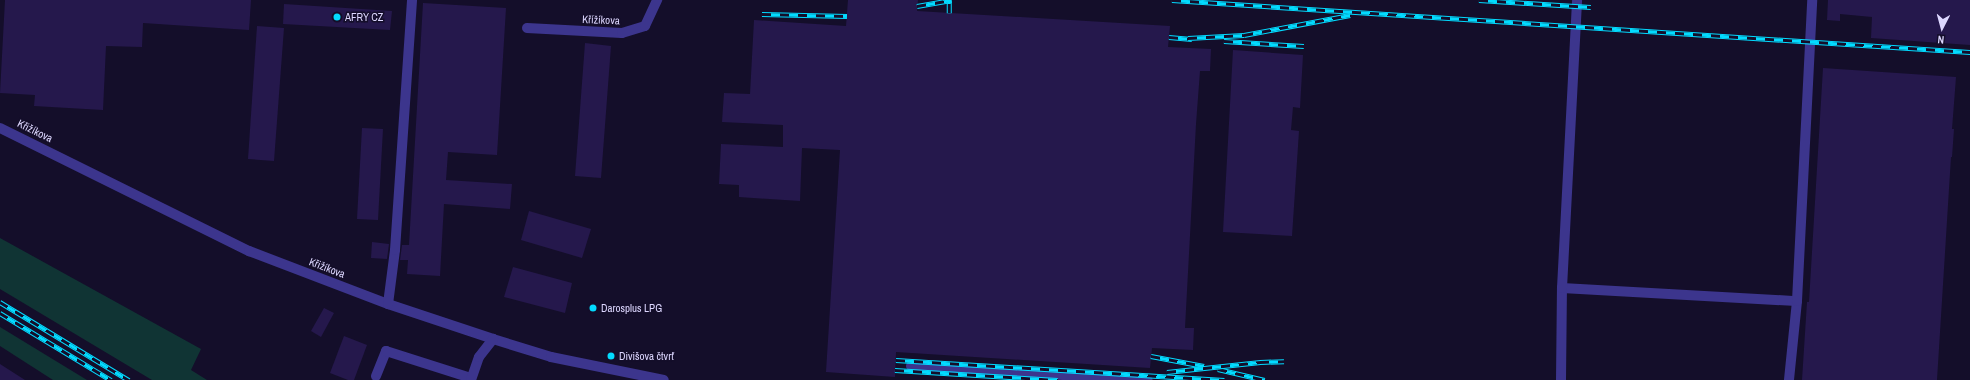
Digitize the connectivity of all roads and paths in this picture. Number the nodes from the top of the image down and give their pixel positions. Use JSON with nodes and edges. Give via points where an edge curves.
{"nodes":[{"id":1,"x":412,"y":0,"type":"edge"},
{"id":2,"x":657,"y":0,"type":"edge"},
{"id":3,"x":1577,"y":0,"type":"edge"},
{"id":4,"x":1812,"y":0,"type":"edge"},
{"id":5,"x":527,"y":28,"type":"dead end"},
{"id":6,"x":0,"y":128,"type":"edge"},
{"id":7,"x":1562,"y":288,"type":"junction"},
{"id":8,"x":1796,"y":301,"type":"junction"},
{"id":9,"x":388,"y":304,"type":"junction"},
{"id":10,"x":493,"y":339,"type":"junction"},
{"id":11,"x":911,"y":366,"type":"dead end"},
{"id":12,"x":376,"y":376,"type":"dead end"},
{"id":13,"x":643,"y":378,"type":"edge"},
{"id":14,"x":471,"y":379,"type":"edge"},
{"id":15,"x":664,"y":380,"type":"edge"},
{"id":16,"x":1148,"y":380,"type":"edge"},
{"id":17,"x":1561,"y":380,"type":"edge"},
{"id":18,"x":1789,"y":380,"type":"edge"}],
"edges":[{"from":1,"to":9,"type":"street","via":[[395,250]]},
{"from":2,"to":5,"type":"street","name":"Křížíkova","via":[[645,26],[622,34]]},
{"from":3,"to":7,"type":"street"},
{"from":4,"to":8,"type":"street"},
{"from":6,"to":9,"type":"street","name":"Křižíkova","via":[[249,252]]},
{"from":7,"to":8,"type":"street"},
{"from":7,"to":17,"type":"street"},
{"from":8,"to":18,"type":"street"},
{"from":9,"to":10,"type":"street","name":"Křižíkova"},
{"from":10,"to":13,"type":"street","name":"Křižíkova"},
{"from":10,"to":14,"type":"street","via":[[479,357]]},
{"from":11,"to":16,"type":"street"},
{"from":12,"to":14,"type":"street","via":[[386,351]]},
{"from":13,"to":15,"type":"street","name":"Křižíkova"}]}
